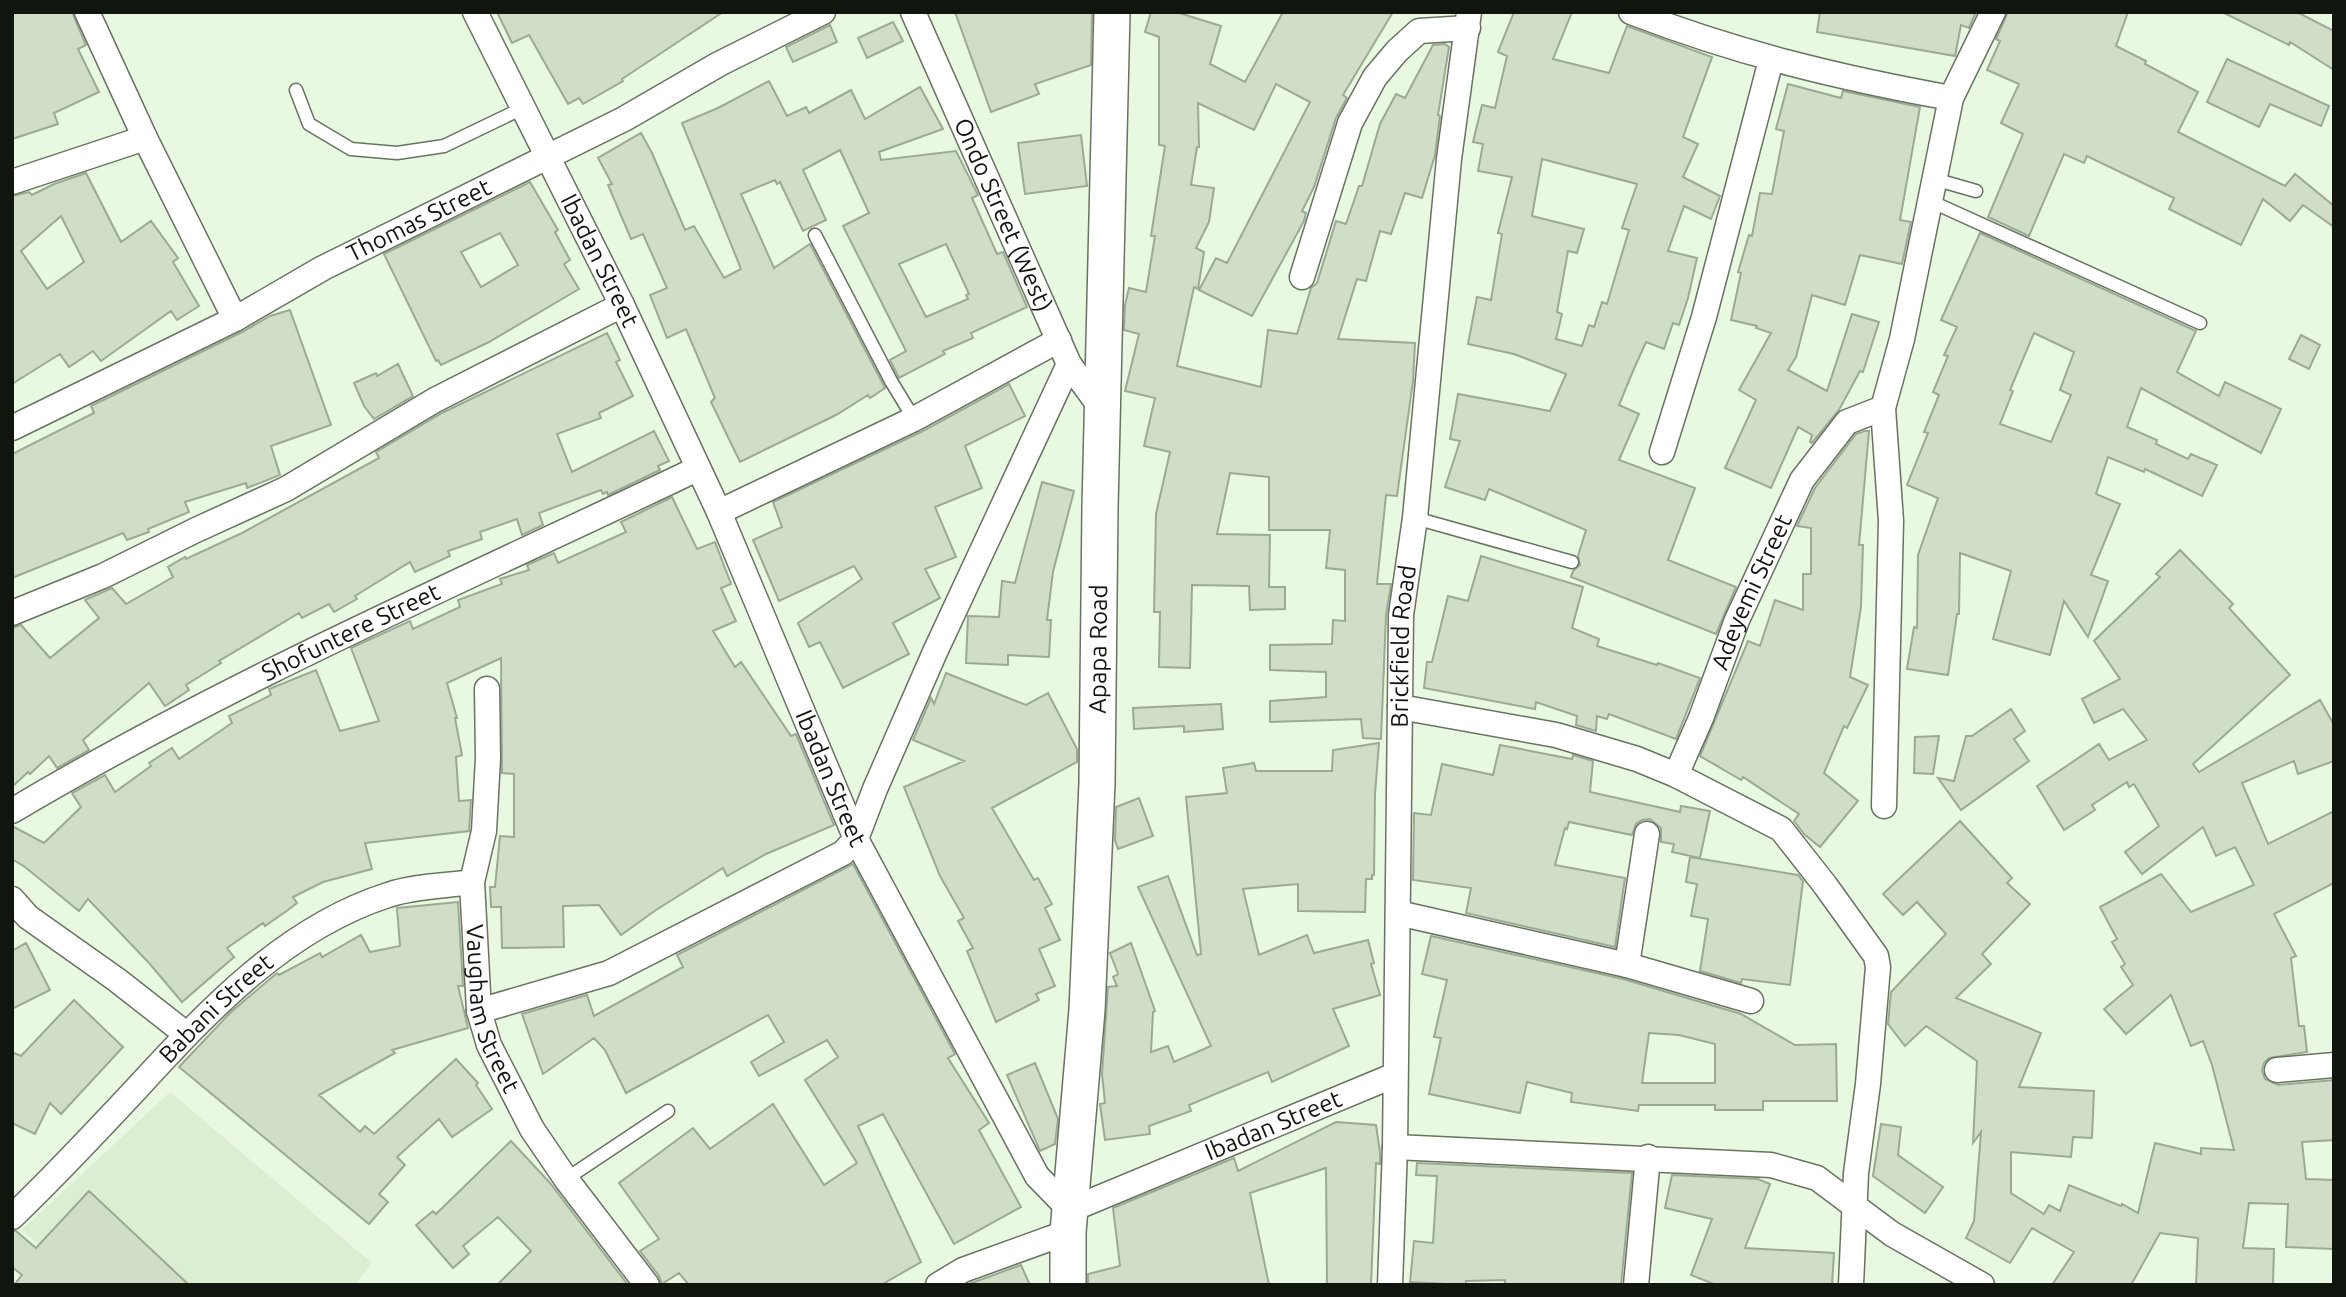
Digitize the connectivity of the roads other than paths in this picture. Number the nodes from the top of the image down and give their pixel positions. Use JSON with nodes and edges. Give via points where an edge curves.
{"nodes":[{"id":1,"x":87,"y":12,"type":"edge"},
{"id":2,"x":475,"y":12,"type":"edge"},
{"id":3,"x":823,"y":12,"type":"edge"},
{"id":4,"x":913,"y":12,"type":"edge"},
{"id":5,"x":1112,"y":12,"type":"edge"},
{"id":6,"x":1631,"y":12,"type":"edge"},
{"id":7,"x":1993,"y":12,"type":"edge"},
{"id":8,"x":1469,"y":20,"type":"edge"},
{"id":9,"x":1771,"y":60,"type":"junction"},
{"id":10,"x":296,"y":90,"type":"dead end"},
{"id":11,"x":1951,"y":98,"type":"junction"},
{"id":12,"x":523,"y":108,"type":"junction"},
{"id":13,"x":145,"y":138,"type":"junction"},
{"id":14,"x":547,"y":157,"type":"junction"},
{"id":15,"x":12,"y":182,"type":"edge"},
{"id":16,"x":1932,"y":190,"type":"junction"},
{"id":17,"x":1976,"y":191,"type":"dead end"},
{"id":18,"x":815,"y":234,"type":"dead end"},
{"id":19,"x":1303,"y":277,"type":"dead end"},
{"id":20,"x":622,"y":305,"type":"junction"},
{"id":21,"x":235,"y":319,"type":"junction"},
{"id":22,"x":2200,"y":323,"type":"dead end"},
{"id":23,"x":1059,"y":340,"type":"junction"},
{"id":24,"x":1069,"y":364,"type":"junction"},
{"id":25,"x":1883,"y":408,"type":"junction"},
{"id":26,"x":1104,"y":412,"type":"junction"},
{"id":27,"x":914,"y":419,"type":"junction"},
{"id":28,"x":12,"y":428,"type":"edge"},
{"id":29,"x":1662,"y":452,"type":"dead end"},
{"id":30,"x":697,"y":469,"type":"junction"},
{"id":31,"x":719,"y":512,"type":"junction"},
{"id":32,"x":1415,"y":518,"type":"junction"},
{"id":33,"x":1573,"y":562,"type":"dead end"},
{"id":34,"x":12,"y":613,"type":"edge"},
{"id":35,"x":487,"y":689,"type":"dead end"},
{"id":36,"x":1400,"y":707,"type":"junction"},
{"id":37,"x":1676,"y":775,"type":"junction"},
{"id":38,"x":1884,"y":806,"type":"dead end"},
{"id":39,"x":12,"y":811,"type":"edge"},
{"id":40,"x":1647,"y":834,"type":"dead end"},
{"id":41,"x":856,"y":839,"type":"junction"},
{"id":42,"x":472,"y":882,"type":"junction"},
{"id":43,"x":1398,"y":913,"type":"junction"},
{"id":44,"x":18,"y":914,"type":"edge"},
{"id":45,"x":1627,"y":965,"type":"junction"},
{"id":46,"x":1751,"y":1001,"type":"dead end"},
{"id":47,"x":479,"y":1011,"type":"junction"},
{"id":48,"x":186,"y":1034,"type":"junction"},
{"id":49,"x":2334,"y":1065,"type":"edge"},
{"id":50,"x":2277,"y":1070,"type":"dead end"},
{"id":51,"x":1395,"y":1075,"type":"junction"},
{"id":52,"x":668,"y":1111,"type":"dead end"},
{"id":53,"x":1395,"y":1147,"type":"junction"},
{"id":54,"x":1648,"y":1157,"type":"junction"},
{"id":55,"x":566,"y":1179,"type":"junction"},
{"id":56,"x":1855,"y":1208,"type":"junction"},
{"id":57,"x":12,"y":1217,"type":"edge"},
{"id":58,"x":1069,"y":1221,"type":"junction"},
{"id":59,"x":647,"y":1285,"type":"edge"},
{"id":60,"x":938,"y":1285,"type":"edge"},
{"id":61,"x":1068,"y":1285,"type":"edge"},
{"id":62,"x":1390,"y":1285,"type":"edge"},
{"id":63,"x":1636,"y":1285,"type":"edge"},
{"id":64,"x":1850,"y":1285,"type":"edge"},
{"id":65,"x":1982,"y":1285,"type":"edge"}],
"edges":[{"from":1,"to":13,"type":"street"},
{"from":2,"to":12,"type":"street","name":"Ibadan Street"},
{"from":3,"to":14,"type":"street","name":"Thomas Street"},
{"from":4,"to":23,"type":"street","name":"Ondo Street (West)"},
{"from":5,"to":26,"type":"street","name":"Apapa Road"},
{"from":6,"to":9,"type":"street"},
{"from":7,"to":11,"type":"street"},
{"from":8,"to":19,"type":"street","via":[[1419,31],[1375,77],[1350,123]]},
{"from":8,"to":32,"type":"street","name":"Brickfield Road","via":[[1449,159]]},
{"from":9,"to":11,"type":"street"},
{"from":9,"to":29,"type":"street","via":[[1704,317]]},
{"from":10,"to":12,"type":"lane","via":[[309,124],[351,149],[397,153],[444,146]]},
{"from":11,"to":16,"type":"street"},
{"from":12,"to":14,"type":"street","name":"Ibadan Street"},
{"from":13,"to":15,"type":"street"},
{"from":13,"to":21,"type":"street"},
{"from":14,"to":20,"type":"street","name":"Ibadan Street"},
{"from":14,"to":21,"type":"street","name":"Thomas Street","via":[[323,268]]},
{"from":16,"to":17,"type":"lane"},
{"from":16,"to":22,"type":"lane"},
{"from":16,"to":25,"type":"street"},
{"from":18,"to":27,"type":"lane"},
{"from":20,"to":30,"type":"street","name":"Ibadan Street"},
{"from":20,"to":34,"type":"street","via":[[435,400],[286,489],[103,576]]},
{"from":21,"to":28,"type":"street","name":"Thomas Street"},
{"from":23,"to":24,"type":"street","name":"Ondo Street (West)"},
{"from":23,"to":27,"type":"street"},
{"from":24,"to":26,"type":"street","name":"Ondo Street (West)"},
{"from":24,"to":41,"type":"street","via":[[935,652]]},
{"from":25,"to":37,"type":"street","name":"Adeyemi Street","via":[[1847,422],[1802,480],[1763,559]]},
{"from":25,"to":38,"type":"street","via":[[1891,521]]},
{"from":26,"to":58,"type":"street","name":"Apapa Road","via":[[1097,783],[1087,1010]]},
{"from":27,"to":31,"type":"street"},
{"from":30,"to":31,"type":"street","name":"Ibadan Street"},
{"from":30,"to":39,"type":"street","name":"Shofuntere Street","via":[[223,694]]},
{"from":31,"to":41,"type":"street","name":"Ibadan Street"},
{"from":32,"to":33,"type":"lane"},
{"from":32,"to":36,"type":"street","name":"Brickfield Road","via":[[1402,615]]},
{"from":35,"to":42,"type":"street","name":"Vaugham Street","via":[[484,831]]},
{"from":36,"to":37,"type":"street","via":[[1556,735]]},
{"from":36,"to":43,"type":"street","name":"Brickfield Road"},
{"from":37,"to":56,"type":"street","via":[[1781,829],[1876,956]]},
{"from":40,"to":45,"type":"street"},
{"from":41,"to":47,"type":"street","via":[[843,853],[609,973]]},
{"from":41,"to":58,"type":"street","name":"Ibadan Street","via":[[1037,1176]]},
{"from":42,"to":47,"type":"street","name":"Vaugham Street"},
{"from":42,"to":48,"type":"street","name":"Babani Street","via":[[389,894],[326,921],[238,983]]},
{"from":43,"to":45,"type":"street"},
{"from":43,"to":51,"type":"street","name":"Brickfield Road"},
{"from":44,"to":48,"type":"street","via":[[117,980]]},
{"from":45,"to":46,"type":"street"},
{"from":47,"to":55,"type":"street","name":"Vaugham Street","via":[[489,1045],[516,1099]]},
{"from":48,"to":57,"type":"street","name":"Babani Street"},
{"from":49,"to":50,"type":"street"},
{"from":51,"to":53,"type":"street","name":"Brickfield Road"},
{"from":51,"to":58,"type":"street","name":"Ibadan Street"},
{"from":52,"to":55,"type":"lane"},
{"from":53,"to":54,"type":"street"},
{"from":53,"to":62,"type":"street","name":"Brickfield Road"},
{"from":54,"to":56,"type":"street","via":[[1771,1165],[1817,1178]]},
{"from":54,"to":63,"type":"street"},
{"from":55,"to":59,"type":"street","name":"Vaugham Street"},
{"from":56,"to":64,"type":"street"},
{"from":56,"to":65,"type":"street"},
{"from":58,"to":60,"type":"street"},
{"from":58,"to":61,"type":"street","name":"Apapa Road"}]}
